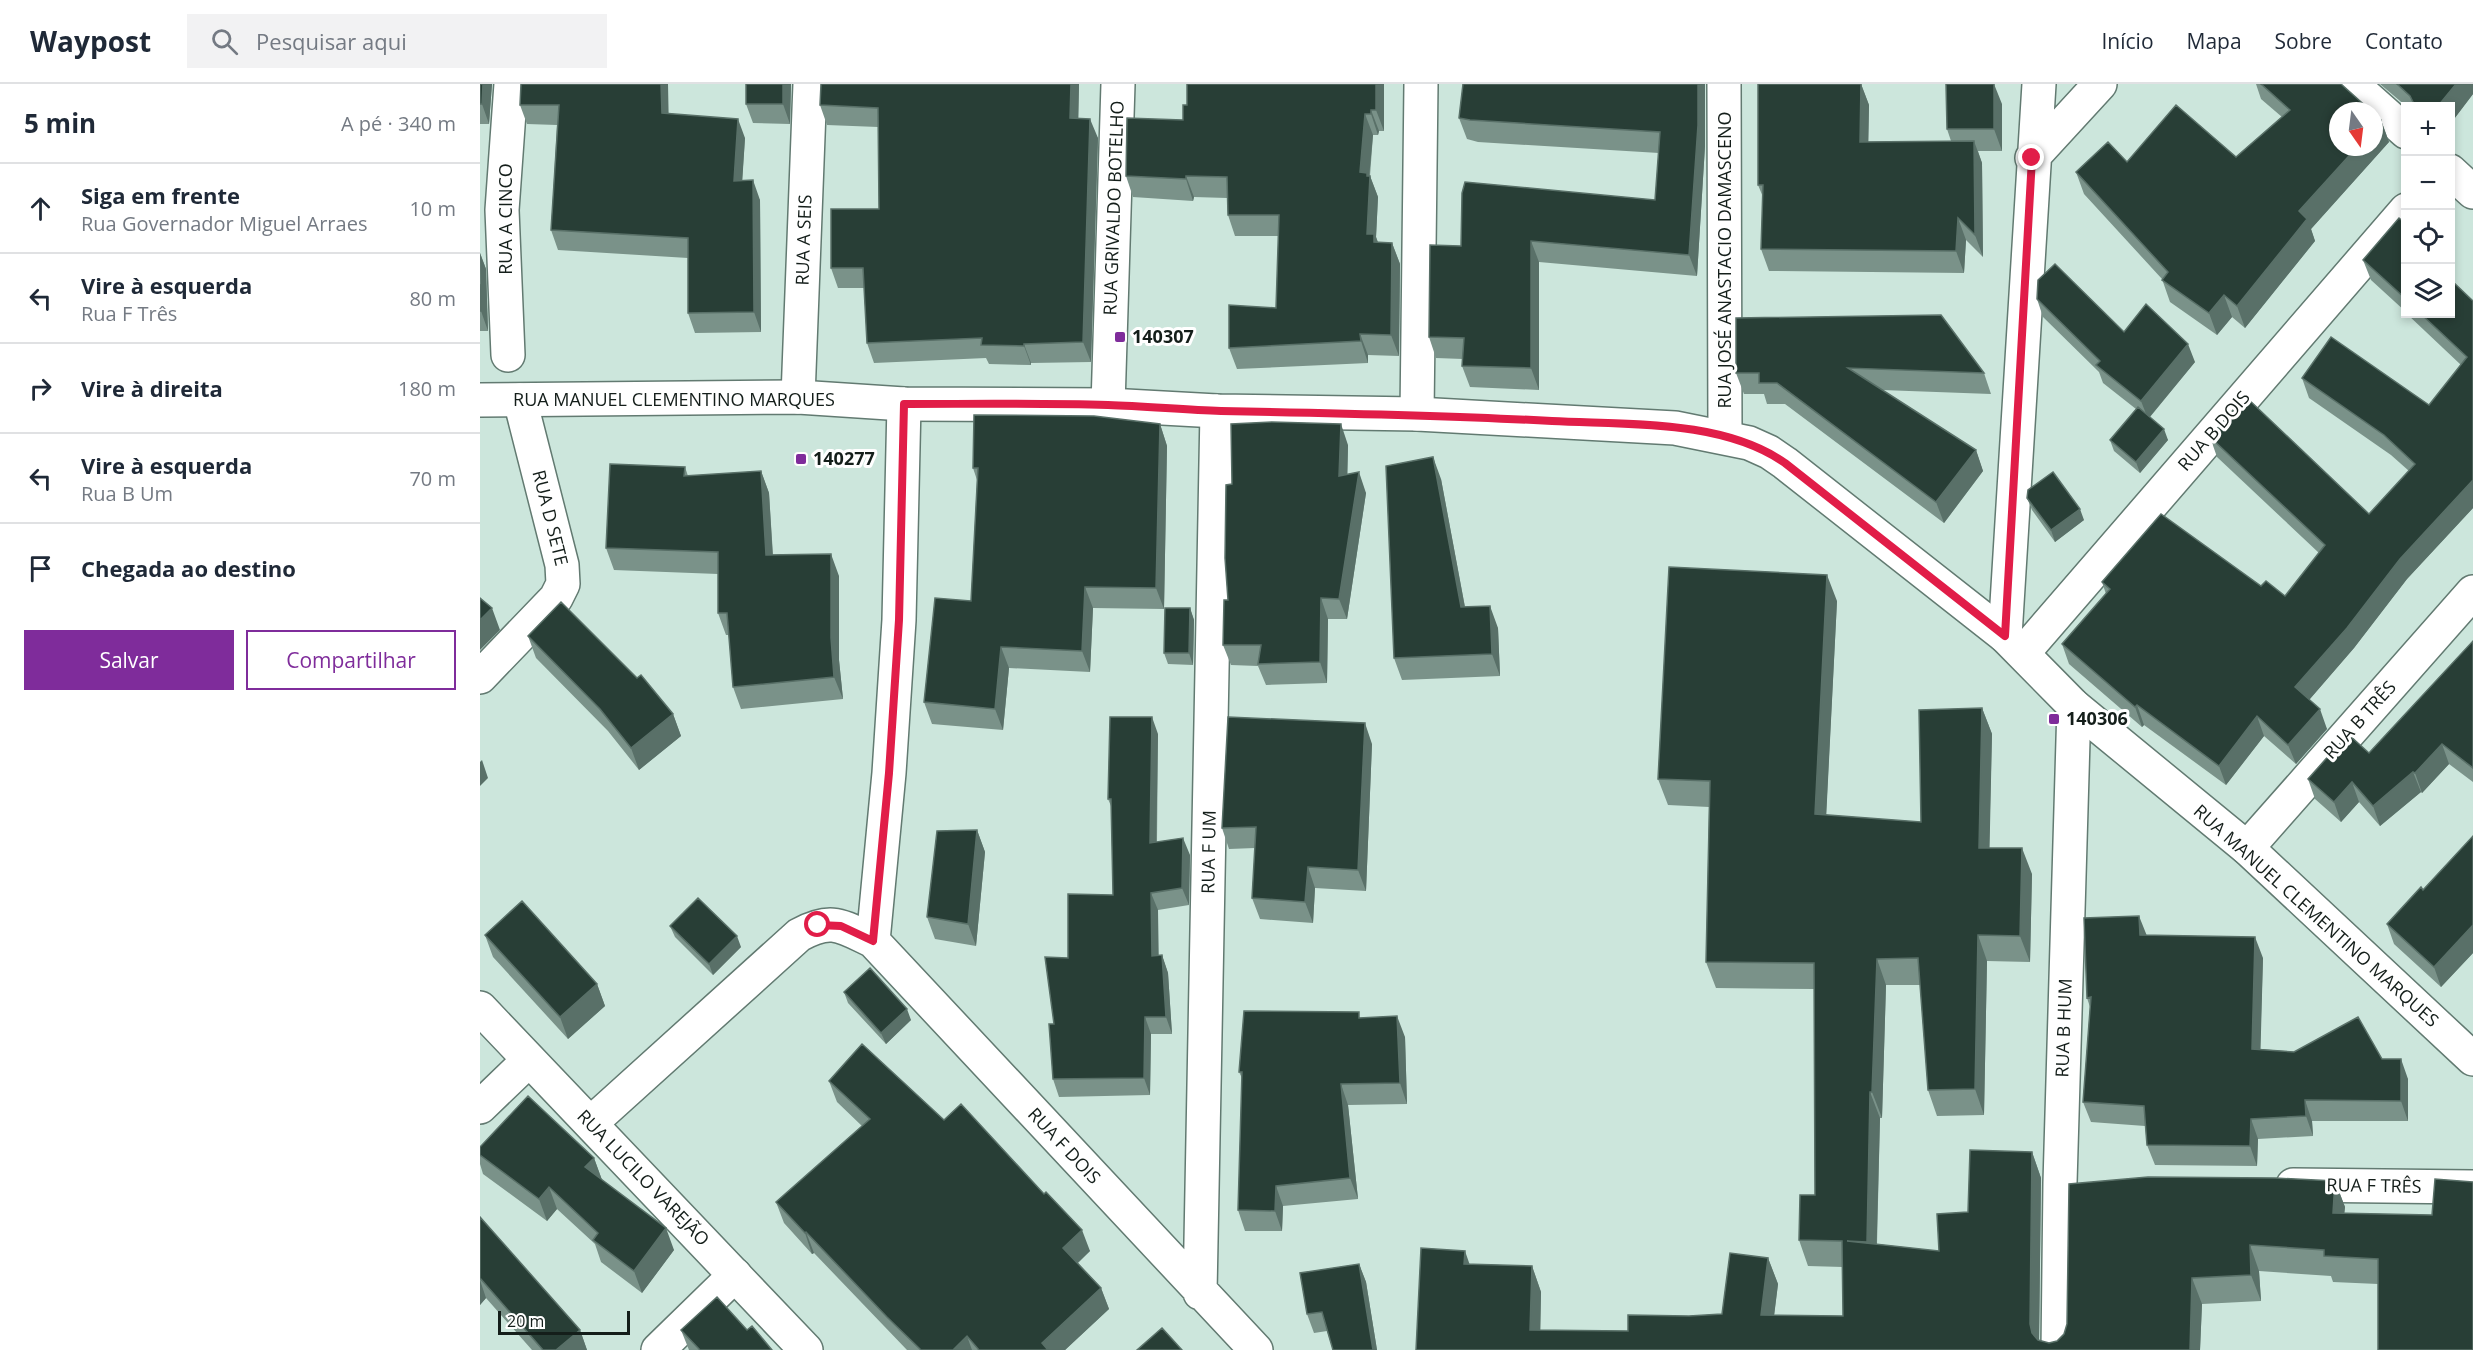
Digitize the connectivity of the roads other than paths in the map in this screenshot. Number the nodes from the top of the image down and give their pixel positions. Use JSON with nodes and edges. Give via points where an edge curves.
{"nodes":[{"id":1,"x":511,"y":84,"type":"edge"},
{"id":2,"x":810,"y":84,"type":"edge"},
{"id":3,"x":1118,"y":84,"type":"edge"},
{"id":4,"x":1421,"y":84,"type":"edge"},
{"id":5,"x":1724,"y":84,"type":"edge"},
{"id":6,"x":2038,"y":84,"type":"edge"},
{"id":7,"x":2100,"y":84,"type":"edge"},
{"id":8,"x":2352,"y":84,"type":"edge"},
{"id":9,"x":2401,"y":128,"type":"edge"},
{"id":10,"x":2032,"y":158,"type":"junction"},
{"id":11,"x":2455,"y":175,"type":"edge"},
{"id":12,"x":2473,"y":192,"type":"edge"},
{"id":13,"x":491,"y":210,"type":"edge"},
{"id":14,"x":2401,"y":216,"type":"edge"},
{"id":15,"x":508,"y":355,"type":"dead end"},
{"id":16,"x":798,"y":397,"type":"junction"},
{"id":17,"x":480,"y":400,"type":"edge"},
{"id":18,"x":520,"y":400,"type":"junction"},
{"id":19,"x":904,"y":404,"type":"junction"},
{"id":20,"x":1108,"y":405,"type":"junction"},
{"id":21,"x":1217,"y":411,"type":"junction"},
{"id":22,"x":1417,"y":414,"type":"junction"},
{"id":23,"x":1725,"y":437,"type":"junction"},
{"id":24,"x":2473,"y":592,"type":"edge"},
{"id":25,"x":2014,"y":644,"type":"junction"},
{"id":26,"x":480,"y":677,"type":"edge"},
{"id":27,"x":2074,"y":706,"type":"junction"},
{"id":28,"x":2247,"y":848,"type":"junction"},
{"id":29,"x":873,"y":941,"type":"junction"},
{"id":30,"x":480,"y":1008,"type":"edge"},
{"id":31,"x":2472,"y":1057,"type":"edge"},
{"id":32,"x":529,"y":1060,"type":"junction"},
{"id":33,"x":480,"y":1107,"type":"edge"},
{"id":34,"x":591,"y":1123,"type":"junction"},
{"id":35,"x":2060,"y":1183,"type":"junction"},
{"id":36,"x":2095,"y":1183,"type":"edge"},
{"id":37,"x":2260,"y":1185,"type":"edge"},
{"id":38,"x":2473,"y":1187,"type":"edge"},
{"id":39,"x":735,"y":1275,"type":"junction"},
{"id":40,"x":1200,"y":1293,"type":"junction"},
{"id":41,"x":658,"y":1350,"type":"edge"},
{"id":42,"x":806,"y":1350,"type":"edge"},
{"id":43,"x":1256,"y":1350,"type":"edge"},
{"id":44,"x":2058,"y":1350,"type":"edge"}],
"edges":[{"from":1,"to":13,"type":"street","name":"RUA A CINCO"},
{"from":2,"to":16,"type":"street","name":"RUA A SEIS"},
{"from":3,"to":20,"type":"street","name":"RUA GRIVALDO BOTELHO"},
{"from":4,"to":22,"type":"street"},
{"from":5,"to":23,"type":"street","name":"RUA JOSÉ ANASTACIO DAMASCENO"},
{"from":6,"to":10,"type":"street"},
{"from":7,"to":10,"type":"street"},
{"from":8,"to":9,"type":"street"},
{"from":10,"to":25,"type":"street"},
{"from":11,"to":12,"type":"street"},
{"from":13,"to":15,"type":"street","name":"RUA A CINCO"},
{"from":14,"to":25,"type":"street","name":"RUA B DOIS"},
{"from":16,"to":18,"type":"street","name":"RUA MANUEL CLEMENTINO MARQUES"},
{"from":16,"to":19,"type":"street","name":"RUA MANUEL CLEMENTINO MARQUES"},
{"from":17,"to":18,"type":"street","name":"RUA MANUEL CLEMENTINO MARQUES"},
{"from":18,"to":26,"type":"street","name":"RUA D SETE","via":[[562,565],[563,585],[556,598]]},
{"from":19,"to":20,"type":"street","name":"RUA MANUEL CLEMENTINO MARQUES"},
{"from":19,"to":29,"type":"street","via":[[899,620]]},
{"from":20,"to":21,"type":"street","name":"RUA MANUEL CLEMENTINO MARQUES"},
{"from":21,"to":22,"type":"street","name":"RUA MANUEL CLEMENTINO MARQUES"},
{"from":21,"to":40,"type":"street","name":"RUA F UM"},
{"from":22,"to":23,"type":"street","name":"RUA MANUEL CLEMENTINO MARQUES","via":[[1675,428]]},
{"from":23,"to":25,"type":"street","name":"RUA MANUEL CLEMENTINO MARQUES","via":[[1749,443],[1785,463]]},
{"from":24,"to":28,"type":"street","name":"RUA B TRÊS"},
{"from":25,"to":27,"type":"street","name":"RUA MANUEL CLEMENTINO MARQUES"},
{"from":27,"to":28,"type":"street","name":"RUA MANUEL CLEMENTINO MARQUES"},
{"from":27,"to":35,"type":"street","name":"RUA B HUM"},
{"from":28,"to":31,"type":"street","name":"RUA MANUEL CLEMENTINO MARQUES"},
{"from":29,"to":34,"type":"street","via":[[830,924],[818,925],[799,935]]},
{"from":29,"to":40,"type":"street","name":"RUA F DOIS"},
{"from":30,"to":32,"type":"street","name":"RUA LUCILO VAREJÃO"},
{"from":32,"to":33,"type":"street"},
{"from":32,"to":34,"type":"street","name":"RUA LUCILO VAREJÃO"},
{"from":34,"to":39,"type":"street","name":"RUA LUCILO VAREJÃO"},
{"from":35,"to":36,"type":"street"},
{"from":35,"to":44,"type":"street","name":"RUA B HUM"},
{"from":37,"to":38,"type":"street","name":"RUA F TRÊS"},
{"from":39,"to":41,"type":"street"},
{"from":39,"to":42,"type":"street","name":"RUA LUCILO VAREJÃO"},
{"from":40,"to":43,"type":"street","name":"RUA F DOIS"}]}
